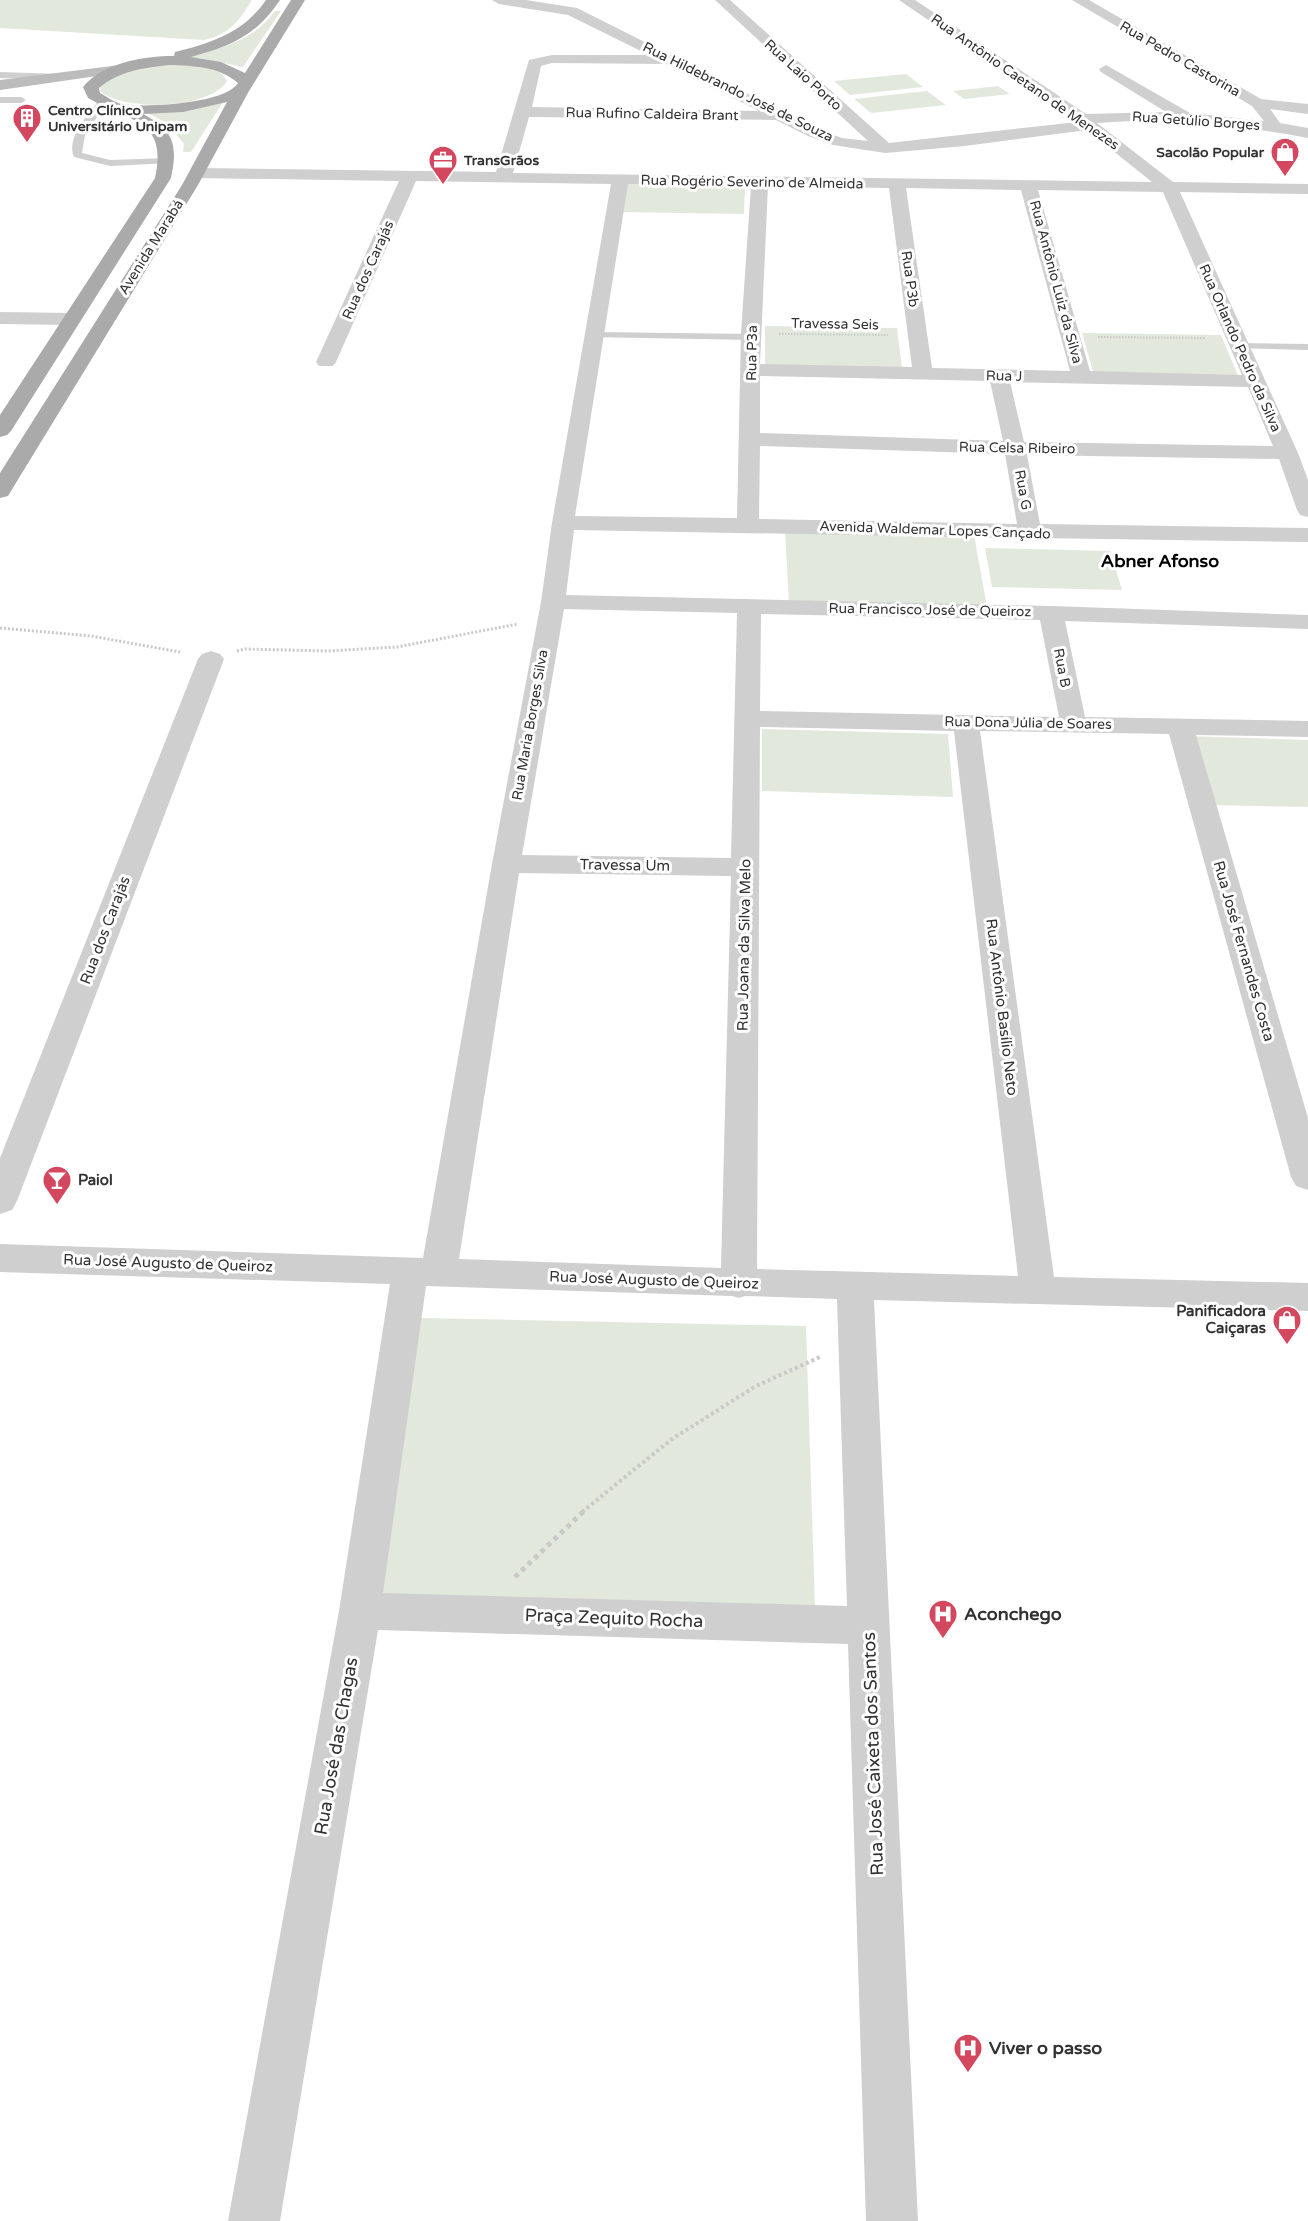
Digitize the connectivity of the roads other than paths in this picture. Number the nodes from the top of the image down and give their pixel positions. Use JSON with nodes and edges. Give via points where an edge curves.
{"nodes":[{"id":1,"x":273,"y":0,"type":"edge"},
{"id":2,"x":298,"y":0,"type":"edge"},
{"id":3,"x":499,"y":0,"type":"edge"},
{"id":4,"x":556,"y":0,"type":"edge"},
{"id":5,"x":722,"y":0,"type":"edge"},
{"id":6,"x":906,"y":0,"type":"edge"},
{"id":7,"x":1079,"y":0,"type":"edge"},
{"id":8,"x":572,"y":11,"type":"junction"},
{"id":9,"x":671,"y":60,"type":"junction"},
{"id":10,"x":137,"y":65,"type":"junction"},
{"id":11,"x":120,"y":69,"type":"junction"},
{"id":12,"x":1106,"y":69,"type":"dead end"},
{"id":13,"x":4,"y":81,"type":"edge"},
{"id":14,"x":244,"y":87,"type":"junction"},
{"id":15,"x":89,"y":95,"type":"junction"},
{"id":16,"x":0,"y":100,"type":"edge"},
{"id":17,"x":21,"y":100,"type":"dead end"},
{"id":18,"x":1257,"y":103,"type":"junction"},
{"id":19,"x":1308,"y":108,"type":"edge"},
{"id":20,"x":523,"y":112,"type":"junction"},
{"id":21,"x":782,"y":116,"type":"junction"},
{"id":22,"x":1308,"y":116,"type":"edge"},
{"id":23,"x":1188,"y":118,"type":"junction"},
{"id":24,"x":1087,"y":122,"type":"junction"},
{"id":25,"x":1272,"y":124,"type":"junction"},
{"id":26,"x":1308,"y":133,"type":"edge"},
{"id":27,"x":885,"y":148,"type":"junction"},
{"id":28,"x":169,"y":161,"type":"junction"},
{"id":29,"x":197,"y":173,"type":"junction"},
{"id":30,"x":408,"y":177,"type":"junction"},
{"id":31,"x":503,"y":178,"type":"junction"},
{"id":32,"x":620,"y":179,"type":"junction"},
{"id":33,"x":760,"y":183,"type":"junction"},
{"id":34,"x":897,"y":185,"type":"junction"},
{"id":35,"x":1029,"y":187,"type":"junction"},
{"id":36,"x":1170,"y":188,"type":"junction"},
{"id":37,"x":1308,"y":189,"type":"edge"},
{"id":38,"x":0,"y":318,"type":"edge"},
{"id":39,"x":71,"y":319,"type":"junction"},
{"id":40,"x":594,"y":334,"type":"junction"},
{"id":41,"x":751,"y":335,"type":"junction"},
{"id":42,"x":1237,"y":342,"type":"junction"},
{"id":43,"x":1308,"y":347,"type":"edge"},
{"id":44,"x":327,"y":362,"type":"dead end"},
{"id":45,"x":752,"y":370,"type":"junction"},
{"id":46,"x":923,"y":374,"type":"junction"},
{"id":47,"x":999,"y":376,"type":"junction"},
{"id":48,"x":1082,"y":377,"type":"junction"},
{"id":49,"x":1255,"y":381,"type":"junction"},
{"id":50,"x":0,"y":431,"type":"edge"},
{"id":51,"x":748,"y":439,"type":"junction"},
{"id":52,"x":1016,"y":448,"type":"junction"},
{"id":53,"x":1287,"y":453,"type":"junction"},
{"id":54,"x":0,"y":492,"type":"edge"},
{"id":55,"x":1308,"y":510,"type":"edge"},
{"id":56,"x":563,"y":522,"type":"junction"},
{"id":57,"x":748,"y":525,"type":"junction"},
{"id":58,"x":1030,"y":533,"type":"junction"},
{"id":59,"x":1308,"y":536,"type":"edge"},
{"id":60,"x":749,"y":606,"type":"junction"},
{"id":61,"x":551,"y":610,"type":"junction"},
{"id":62,"x":1051,"y":613,"type":"junction"},
{"id":63,"x":1308,"y":622,"type":"edge"},
{"id":64,"x":211,"y":659,"type":"road end"},
{"id":65,"x":747,"y":718,"type":"junction"},
{"id":66,"x":966,"y":722,"type":"junction"},
{"id":67,"x":1073,"y":723,"type":"junction"},
{"id":68,"x":1180,"y":725,"type":"junction"},
{"id":69,"x":1308,"y":729,"type":"edge"},
{"id":70,"x":506,"y":864,"type":"junction"},
{"id":71,"x":745,"y":867,"type":"junction"},
{"id":72,"x":1308,"y":1177,"type":"edge"},
{"id":73,"x":0,"y":1201,"type":"edge"},
{"id":74,"x":0,"y":1258,"type":"edge"},
{"id":75,"x":425,"y":1271,"type":"junction"},
{"id":76,"x":739,"y":1284,"type":"junction"},
{"id":77,"x":855,"y":1286,"type":"junction"},
{"id":78,"x":1038,"y":1292,"type":"junction"},
{"id":79,"x":1308,"y":1297,"type":"edge"},
{"id":80,"x":360,"y":1611,"type":"junction"},
{"id":81,"x":868,"y":1626,"type":"junction"},
{"id":82,"x":254,"y":2221,"type":"edge"},
{"id":83,"x":892,"y":2221,"type":"edge"}],
"edges":[{"from":1,"to":10,"type":"main road","via":[[243,34]]},
{"from":2,"to":14,"type":"main road","name":"Avenida Marabá"},
{"from":3,"to":8,"type":"street","name":"Rua Hildebrando José de Souza"},
{"from":4,"to":8,"type":"street"},
{"from":5,"to":27,"type":"street","name":"Rua Laio Porto"},
{"from":6,"to":24,"type":"street","name":"Rua Antônio Caetano de Menezes"},
{"from":7,"to":18,"type":"street","name":"Rua Pedro Castorina"},
{"from":8,"to":9,"type":"street","name":"Rua Hildebrando José de Souza"},
{"from":9,"to":20,"type":"street","via":[[542,60],[532,68]]},
{"from":9,"to":21,"type":"street","name":"Rua Hildebrando José de Souza"},
{"from":10,"to":11,"type":"main road"},
{"from":10,"to":14,"type":"main road","via":[[204,63],[235,71]]},
{"from":11,"to":15,"type":"street"},
{"from":11,"to":15,"type":"main road","via":[[96,81]]},
{"from":12,"to":23,"type":"street"},
{"from":13,"to":15,"type":"street"},
{"from":14,"to":15,"type":"main road","via":[[195,106],[160,110]]},
{"from":14,"to":29,"type":"main road","name":"Avenida Marabá"},
{"from":15,"to":28,"type":"main road","via":[[148,122],[166,140]]},
{"from":15,"to":28,"type":"lane","via":[[75,148],[77,155],[102,161]]},
{"from":16,"to":17,"type":"lane"},
{"from":18,"to":19,"type":"street"},
{"from":18,"to":25,"type":"street","name":"Rua Pedro Castorina"},
{"from":20,"to":21,"type":"street","name":"Rua Rufino Caldeira Brant"},
{"from":20,"to":31,"type":"street"},
{"from":21,"to":27,"type":"street","name":"Rua Hildebrando José de Souza","via":[[839,142]]},
{"from":22,"to":25,"type":"street"},
{"from":23,"to":24,"type":"street","name":"Rua Getúlio Borges","via":[[1114,116]]},
{"from":23,"to":25,"type":"street","name":"Rua Getúlio Borges"},
{"from":24,"to":27,"type":"street","name":"Rua Hildebrando José de Souza","via":[[965,141]]},
{"from":24,"to":36,"type":"street","name":"Rua Antônio Caetano de Menezes"},
{"from":25,"to":26,"type":"street","name":"Rua Getúlio Borges"},
{"from":28,"to":39,"type":"main road","name":"Avenida Marabá","via":[[163,178]]},
{"from":29,"to":30,"type":"street","name":"Rua Rogério Severino de Almeida"},
{"from":29,"to":54,"type":"main road","name":"Avenida Marabá"},
{"from":30,"to":31,"type":"street","name":"Rua Rogério Severino de Almeida"},
{"from":30,"to":44,"type":"street","name":"Rua dos Carajás"},
{"from":31,"to":32,"type":"street","name":"Rua Rogério Severino de Almeida"},
{"from":32,"to":33,"type":"street","name":"Rua Rogério Severino de Almeida"},
{"from":32,"to":40,"type":"street","name":"Rua Maria Borges Silva"},
{"from":33,"to":34,"type":"street","name":"Rua Rogério Severino de Almeida"},
{"from":33,"to":41,"type":"street","name":"Rua P3a"},
{"from":34,"to":35,"type":"street","name":"Rua Rogério Severino de Almeida"},
{"from":34,"to":46,"type":"street","name":"Rua P3b"},
{"from":35,"to":36,"type":"street","name":"Rua Rogério Severino de Almeida"},
{"from":35,"to":48,"type":"street","name":"Rua Antônio Luiz da Silva"},
{"from":36,"to":37,"type":"street","name":"Rua Rogério Severino de Almeida"},
{"from":36,"to":42,"type":"street","name":"Rua Orlando Pedro da Silva"},
{"from":38,"to":39,"type":"street"},
{"from":39,"to":50,"type":"main road","name":"Avenida Marabá"},
{"from":40,"to":41,"type":"lane"},
{"from":40,"to":56,"type":"street","name":"Rua Maria Borges Silva"},
{"from":41,"to":45,"type":"street","name":"Rua P3a"},
{"from":42,"to":43,"type":"lane"},
{"from":42,"to":49,"type":"street","name":"Rua Orlando Pedro da Silva"},
{"from":45,"to":46,"type":"street","name":"Rua J"},
{"from":45,"to":51,"type":"street","name":"Rua P3a"},
{"from":46,"to":47,"type":"street","name":"Rua J"},
{"from":47,"to":48,"type":"street","name":"Rua J"},
{"from":47,"to":52,"type":"street","name":"Rua G"},
{"from":48,"to":49,"type":"street","name":"Rua J"},
{"from":49,"to":53,"type":"street","name":"Rua Orlando Pedro da Silva"},
{"from":51,"to":52,"type":"street","name":"Rua Celsa Ribeiro"},
{"from":51,"to":57,"type":"street","name":"Rua P3a"},
{"from":52,"to":53,"type":"street","name":"Rua Celsa Ribeiro"},
{"from":52,"to":58,"type":"street","name":"Rua G"},
{"from":53,"to":55,"type":"street","name":"Rua Orlando Pedro da Silva"},
{"from":56,"to":57,"type":"street","name":"Avenida Waldemar Lopes Cançado"},
{"from":56,"to":61,"type":"street","name":"Rua Maria Borges Silva"},
{"from":57,"to":58,"type":"street","name":"Avenida Waldemar Lopes Cançado"},
{"from":58,"to":59,"type":"street","name":"Avenida Waldemar Lopes Cançado"},
{"from":60,"to":61,"type":"street","name":"Rua Francisco José de Queiroz"},
{"from":60,"to":62,"type":"street","name":"Rua Francisco José de Queiroz"},
{"from":60,"to":65,"type":"street","name":"Rua Joana da Silva Melo"},
{"from":61,"to":70,"type":"street","name":"Rua Maria Borges Silva"},
{"from":62,"to":63,"type":"street","name":"Rua Francisco José de Queiroz"},
{"from":62,"to":67,"type":"street","name":"Rua B"},
{"from":64,"to":73,"type":"street","name":"Rua dos Carajás"},
{"from":65,"to":66,"type":"street","name":"Rua Dona Júlia de Soares"},
{"from":65,"to":71,"type":"street","name":"Rua Joana da Silva Melo"},
{"from":66,"to":67,"type":"street","name":"Rua Dona Júlia de Soares"},
{"from":66,"to":78,"type":"street","name":"Rua Antônio Basílio Neto"},
{"from":67,"to":68,"type":"street","name":"Rua Dona Júlia de Soares"},
{"from":68,"to":69,"type":"street","name":"Rua Dona Júlia de Soares"},
{"from":68,"to":72,"type":"street","name":"Rua José Fernandes Costa"},
{"from":70,"to":71,"type":"street","name":"Travessa Um"},
{"from":70,"to":75,"type":"street","name":"Rua Maria Borges Silva"},
{"from":71,"to":76,"type":"street","name":"Rua Joana da Silva Melo"},
{"from":74,"to":75,"type":"street","name":"Rua José Augusto de Queiroz"},
{"from":75,"to":76,"type":"street","name":"Rua José Augusto de Queiroz"},
{"from":75,"to":80,"type":"street","name":"Rua José das Chagas"},
{"from":76,"to":77,"type":"street","name":"Rua José Augusto de Queiroz"},
{"from":77,"to":78,"type":"street","name":"Rua José Augusto de Queiroz"},
{"from":77,"to":81,"type":"street","name":"Rua José Caixeta dos Santos"},
{"from":78,"to":79,"type":"street","name":"Rua José Augusto de Queiroz"},
{"from":80,"to":81,"type":"street","name":"Praça Zequito Rocha"},
{"from":80,"to":82,"type":"street","name":"Rua José das Chagas"},
{"from":81,"to":83,"type":"street","name":"Rua José Caixeta dos Santos"}]}
